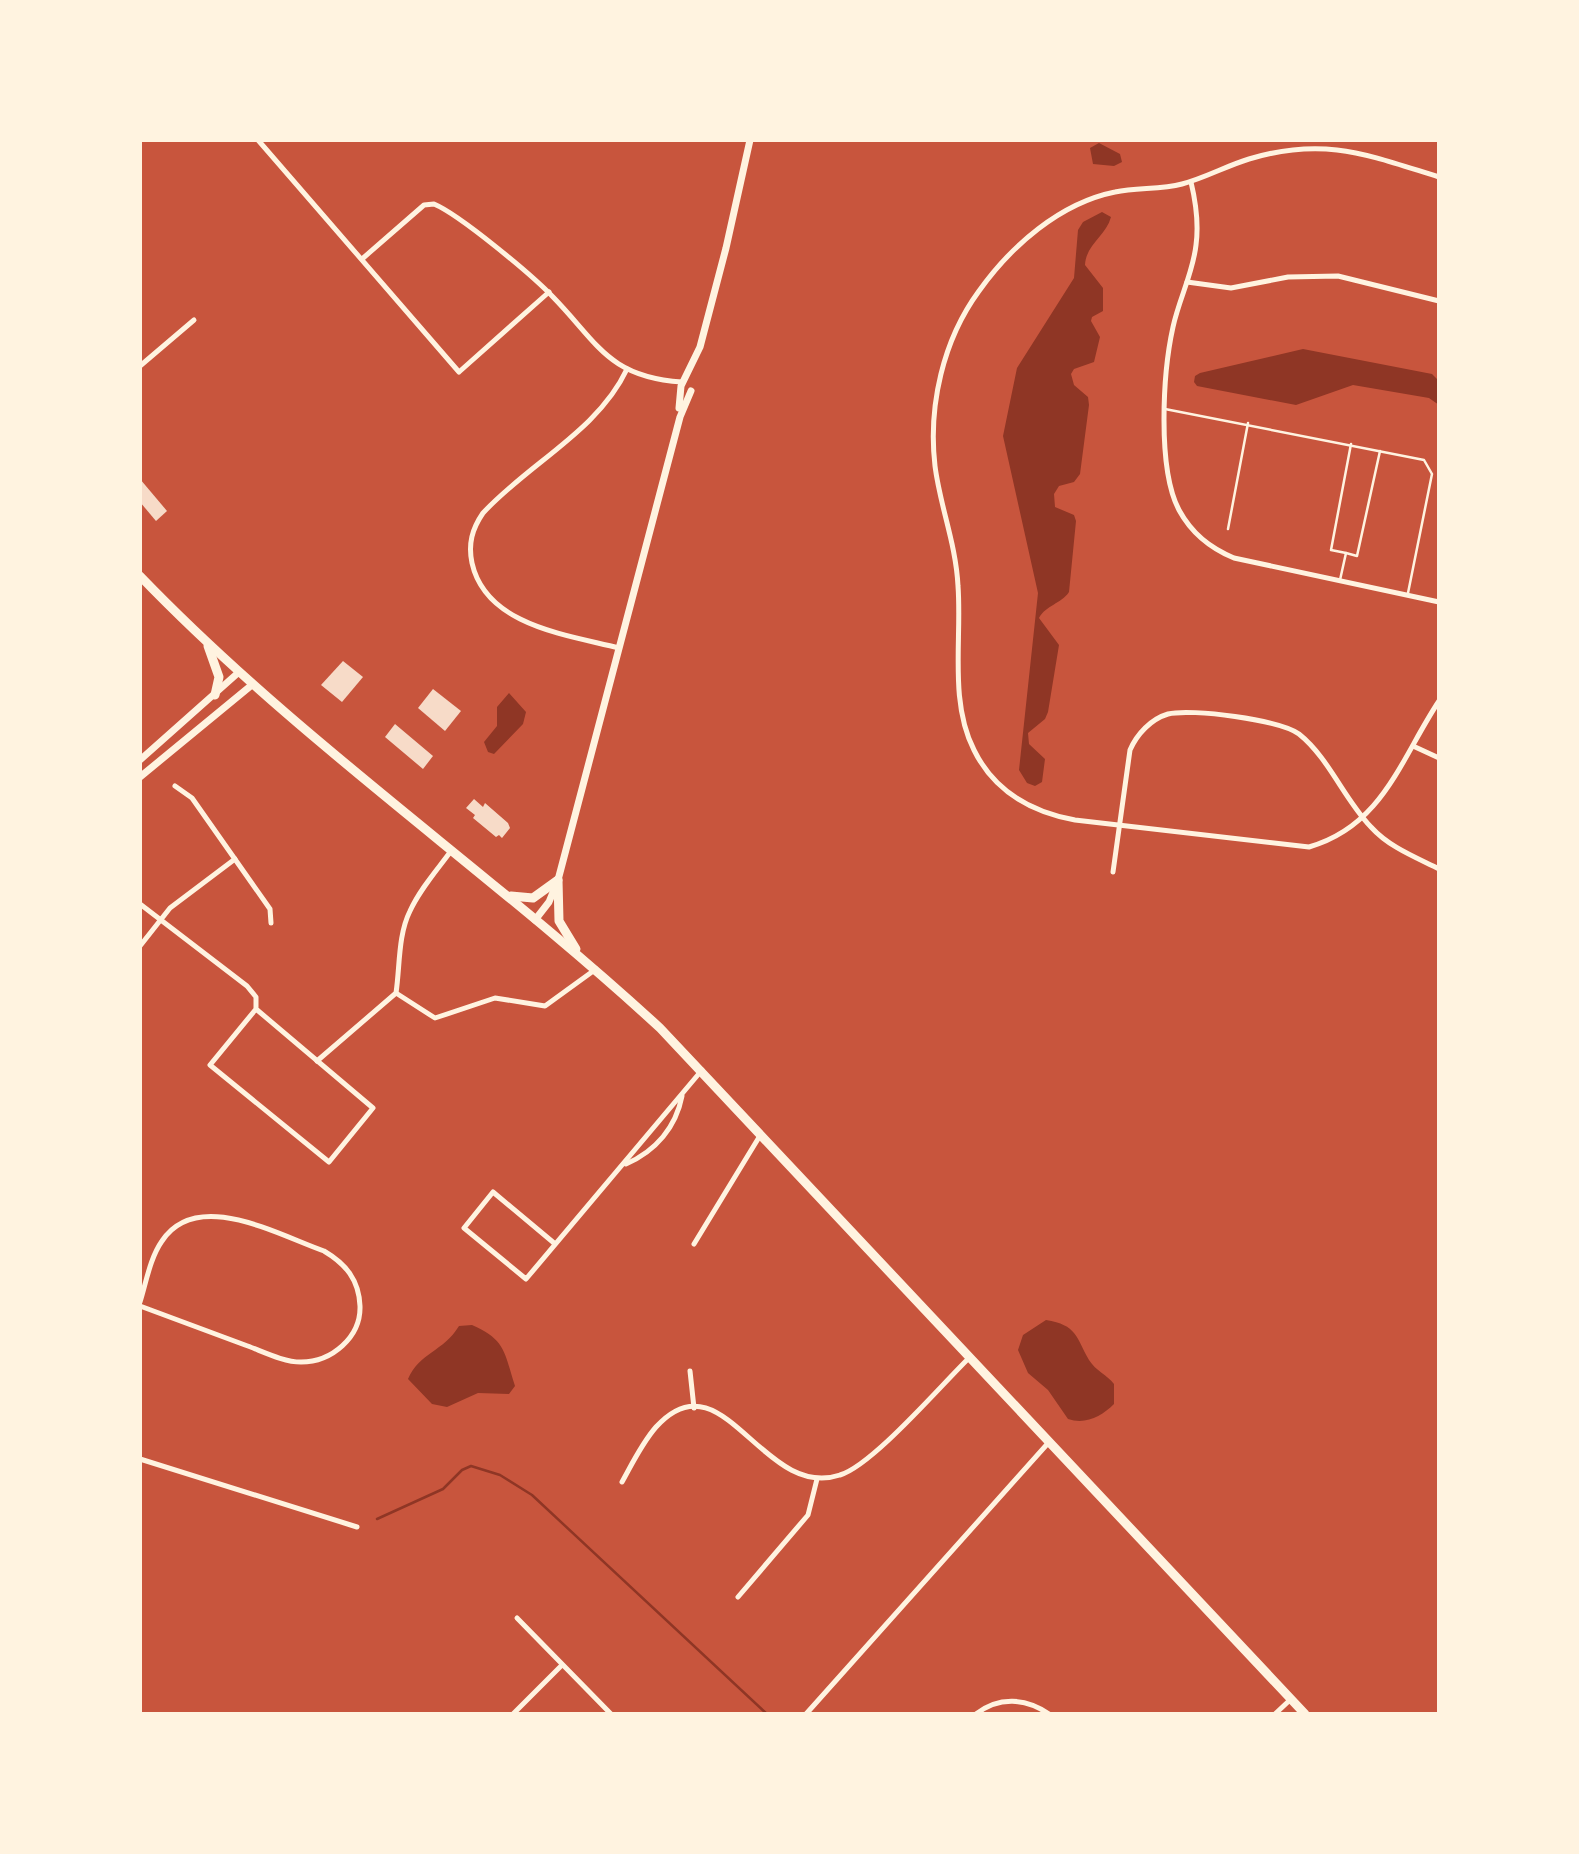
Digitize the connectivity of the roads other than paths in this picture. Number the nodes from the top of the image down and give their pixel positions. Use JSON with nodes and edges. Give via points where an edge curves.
{"nodes":[{"id":1,"x":258,"y":140,"type":"edge"},
{"id":2,"x":750,"y":140,"type":"edge"},
{"id":3,"x":1439,"y":177,"type":"edge"},
{"id":4,"x":1191,"y":182,"type":"junction"},
{"id":5,"x":362,"y":259,"type":"junction"},
{"id":6,"x":1187,"y":282,"type":"junction"},
{"id":7,"x":549,"y":292,"type":"junction"},
{"id":8,"x":1439,"y":301,"type":"edge"},
{"id":9,"x":194,"y":320,"type":"dead end"},
{"id":10,"x":140,"y":366,"type":"edge"},
{"id":11,"x":627,"y":369,"type":"junction"},
{"id":12,"x":685,"y":386,"type":"junction"},
{"id":13,"x":1164,"y":409,"type":"junction"},
{"id":14,"x":1248,"y":424,"type":"junction"},
{"id":15,"x":1351,"y":444,"type":"junction"},
{"id":16,"x":1380,"y":450,"type":"junction"},
{"id":17,"x":1228,"y":528,"type":"dead end"},
{"id":18,"x":1346,"y":554,"type":"junction"},
{"id":19,"x":140,"y":576,"type":"edge"},
{"id":20,"x":1340,"y":580,"type":"junction"},
{"id":21,"x":1408,"y":593,"type":"junction"},
{"id":22,"x":1439,"y":602,"type":"edge"},
{"id":23,"x":206,"y":642,"type":"junction"},
{"id":24,"x":619,"y":648,"type":"junction"},
{"id":25,"x":239,"y":672,"type":"junction"},
{"id":26,"x":253,"y":684,"type":"junction"},
{"id":27,"x":215,"y":695,"type":"junction"},
{"id":28,"x":1439,"y":701,"type":"edge"},
{"id":29,"x":1413,"y":746,"type":"junction"},
{"id":30,"x":1439,"y":758,"type":"edge"},
{"id":31,"x":140,"y":760,"type":"edge"},
{"id":32,"x":140,"y":777,"type":"edge"},
{"id":33,"x":175,"y":786,"type":"dead end"},
{"id":34,"x":1363,"y":817,"type":"junction"},
{"id":35,"x":1119,"y":826,"type":"junction"},
{"id":36,"x":451,"y":851,"type":"junction"},
{"id":37,"x":235,"y":859,"type":"junction"},
{"id":38,"x":1439,"y":869,"type":"edge"},
{"id":39,"x":1113,"y":872,"type":"dead end"},
{"id":40,"x":558,"y":880,"type":"junction"},
{"id":41,"x":502,"y":893,"type":"junction"},
{"id":42,"x":140,"y":904,"type":"edge"},
{"id":43,"x":161,"y":919,"type":"junction"},
{"id":44,"x":535,"y":920,"type":"junction"},
{"id":45,"x":271,"y":923,"type":"dead end"},
{"id":46,"x":140,"y":946,"type":"edge"},
{"id":47,"x":583,"y":959,"type":"junction"},
{"id":48,"x":596,"y":969,"type":"junction"},
{"id":49,"x":396,"y":993,"type":"junction"},
{"id":50,"x":257,"y":1009,"type":"junction"},
{"id":51,"x":317,"y":1061,"type":"junction"},
{"id":52,"x":702,"y":1070,"type":"junction"},
{"id":53,"x":683,"y":1093,"type":"junction"},
{"id":54,"x":761,"y":1134,"type":"junction"},
{"id":55,"x":623,"y":1165,"type":"junction"},
{"id":56,"x":554,"y":1243,"type":"junction"},
{"id":57,"x":694,"y":1244,"type":"dead end"},
{"id":58,"x":140,"y":1304,"type":"edge"},
{"id":59,"x":970,"y":1357,"type":"junction"},
{"id":60,"x":690,"y":1371,"type":"dead end"},
{"id":61,"x":694,"y":1408,"type":"junction"},
{"id":62,"x":1050,"y":1441,"type":"junction"},
{"id":63,"x":140,"y":1459,"type":"edge"},
{"id":64,"x":817,"y":1479,"type":"junction"},
{"id":65,"x":622,"y":1482,"type":"dead end"},
{"id":66,"x":357,"y":1527,"type":"dead end"},
{"id":67,"x":738,"y":1597,"type":"dead end"},
{"id":68,"x":517,"y":1618,"type":"dead end"},
{"id":69,"x":562,"y":1665,"type":"junction"},
{"id":70,"x":1291,"y":1699,"type":"junction"},
{"id":71,"x":513,"y":1714,"type":"edge"},
{"id":72,"x":611,"y":1714,"type":"edge"},
{"id":73,"x":806,"y":1714,"type":"edge"},
{"id":74,"x":976,"y":1714,"type":"edge"},
{"id":75,"x":1049,"y":1714,"type":"edge"},
{"id":76,"x":1275,"y":1714,"type":"edge"},
{"id":77,"x":1305,"y":1714,"type":"edge"}],
"edges":[{"from":1,"to":5,"type":"street"},
{"from":2,"to":12,"type":"main road","via":[[729,237]]},
{"from":3,"to":4,"type":"street","via":[[1377,156],[1318,149],[1265,155]]},
{"from":4,"to":6,"type":"street","via":[[1198,226]]},
{"from":4,"to":35,"type":"street","via":[[1087,200],[1017,248],[978,292],[959,325],[944,363],[934,417],[935,466],[956,564],[959,697],[969,740],[994,779],[1025,804],[1055,816]]},
{"from":5,"to":7,"type":"street","via":[[417,210],[434,204]]},
{"from":5,"to":7,"type":"street","via":[[459,372]]},
{"from":6,"to":8,"type":"street","via":[[1231,288],[1288,276],[1338,276]]},
{"from":6,"to":13,"type":"street","via":[[1169,346]]},
{"from":7,"to":11,"type":"street","via":[[595,348]]},
{"from":9,"to":10,"type":"street"},
{"from":11,"to":12,"type":"street"},
{"from":11,"to":24,"type":"street","via":[[601,410],[484,513],[476,523],[470,552],[486,592],[513,616],[543,629]]},
{"from":12,"to":24,"type":"main road"},
{"from":13,"to":14,"type":"lane"},
{"from":13,"to":20,"type":"street","via":[[1174,494],[1194,532],[1212,548],[1234,558]]},
{"from":14,"to":15,"type":"lane"},
{"from":14,"to":17,"type":"lane"},
{"from":15,"to":16,"type":"lane"},
{"from":15,"to":18,"type":"lane","via":[[1331,550]]},
{"from":16,"to":18,"type":"lane","via":[[1357,556]]},
{"from":16,"to":21,"type":"lane","via":[[1420,458],[1431,469]]},
{"from":18,"to":20,"type":"lane"},
{"from":19,"to":23,"type":"highway"},
{"from":20,"to":21,"type":"street"},
{"from":21,"to":22,"type":"street"},
{"from":23,"to":25,"type":"highway"},
{"from":23,"to":27,"type":"highway","via":[[219,677]]},
{"from":24,"to":40,"type":"main road"},
{"from":25,"to":26,"type":"highway"},
{"from":25,"to":27,"type":"main road"},
{"from":26,"to":32,"type":"main road"},
{"from":26,"to":36,"type":"highway"},
{"from":27,"to":31,"type":"main road"},
{"from":28,"to":29,"type":"street"},
{"from":29,"to":30,"type":"street"},
{"from":29,"to":34,"type":"street","via":[[1386,794]]},
{"from":33,"to":37,"type":"street","via":[[192,797]]},
{"from":34,"to":35,"type":"street","via":[[1320,844],[1297,848]]},
{"from":34,"to":35,"type":"street","via":[[1317,753],[1291,729],[1269,722],[1180,712],[1159,718],[1135,740]]},
{"from":34,"to":38,"type":"street","via":[[1390,844]]},
{"from":35,"to":39,"type":"street"},
{"from":36,"to":41,"type":"highway"},
{"from":36,"to":49,"type":"street","via":[[409,913]]},
{"from":37,"to":43,"type":"street","via":[[193,888]]},
{"from":37,"to":45,"type":"street","via":[[270,909]]},
{"from":40,"to":41,"type":"highway","via":[[533,898]]},
{"from":40,"to":44,"type":"main road"},
{"from":40,"to":47,"type":"highway","via":[[559,921]]},
{"from":41,"to":44,"type":"highway"},
{"from":42,"to":43,"type":"street"},
{"from":43,"to":46,"type":"street"},
{"from":43,"to":50,"type":"street","via":[[247,986],[256,997]]},
{"from":44,"to":47,"type":"highway"},
{"from":47,"to":48,"type":"highway"},
{"from":48,"to":49,"type":"street","via":[[545,1006],[495,998],[435,1018]]},
{"from":48,"to":52,"type":"highway"},
{"from":49,"to":51,"type":"street"},
{"from":50,"to":51,"type":"street"},
{"from":50,"to":51,"type":"street","via":[[210,1065],[329,1162],[373,1108]]},
{"from":52,"to":53,"type":"street"},
{"from":52,"to":54,"type":"highway"},
{"from":53,"to":55,"type":"street"},
{"from":53,"to":55,"type":"street","via":[[676,1118],[663,1137],[648,1152]]},
{"from":54,"to":57,"type":"street"},
{"from":54,"to":59,"type":"highway"},
{"from":55,"to":56,"type":"street"},
{"from":56,"to":56,"type":"street","via":[[526,1279],[464,1228],[493,1192]]},
{"from":58,"to":58,"type":"street","via":[[263,1352],[303,1362],[337,1351],[357,1328],[360,1307],[356,1282],[338,1259],[212,1214],[183,1221],[162,1240]]},
{"from":59,"to":62,"type":"highway"},
{"from":59,"to":64,"type":"street","via":[[860,1466]]},
{"from":60,"to":61,"type":"street"},
{"from":61,"to":64,"type":"street","via":[[727,1417],[782,1468]]},
{"from":61,"to":65,"type":"street","via":[[677,1412],[655,1429]]},
{"from":62,"to":70,"type":"highway"},
{"from":62,"to":73,"type":"street"},
{"from":63,"to":66,"type":"street"},
{"from":64,"to":67,"type":"street","via":[[808,1515]]},
{"from":68,"to":69,"type":"street"},
{"from":69,"to":71,"type":"street"},
{"from":69,"to":72,"type":"street"},
{"from":70,"to":76,"type":"street"},
{"from":70,"to":77,"type":"highway"},
{"from":74,"to":75,"type":"street","via":[[992,1704],[1020,1701]]}]}
